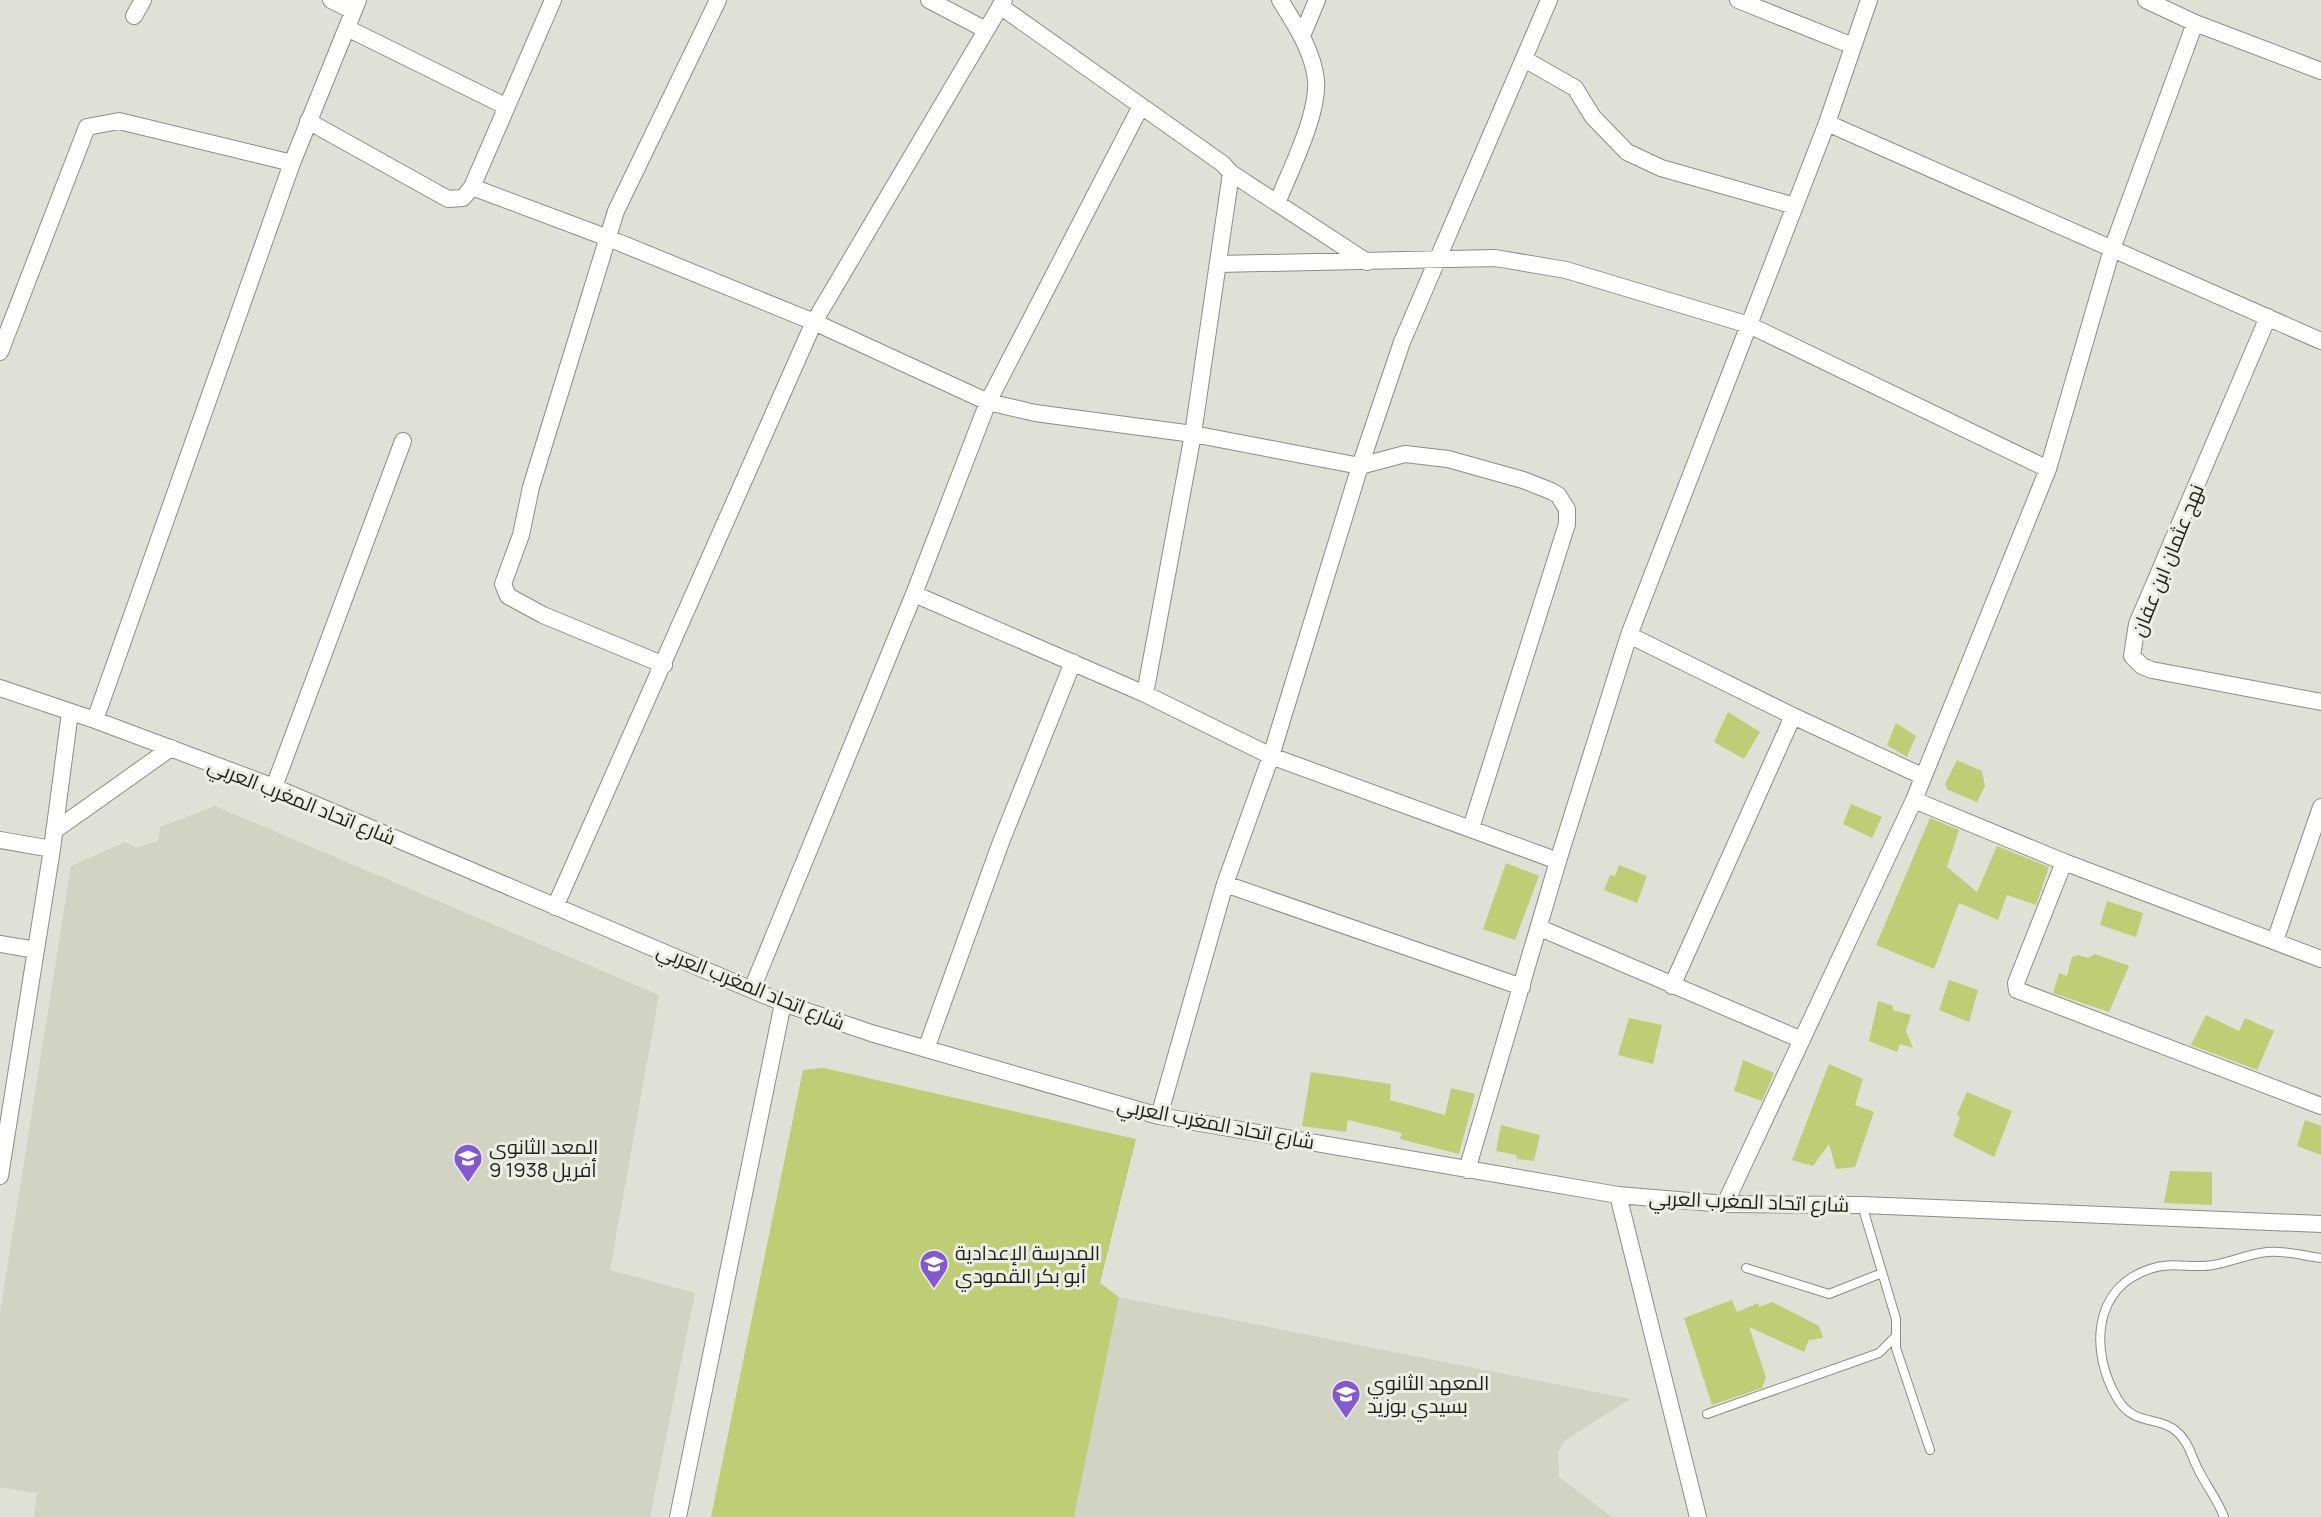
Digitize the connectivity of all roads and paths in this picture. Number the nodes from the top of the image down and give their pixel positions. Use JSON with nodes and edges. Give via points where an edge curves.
{"nodes":[{"id":1,"x":143,"y":0,"type":"edge"},
{"id":2,"x":331,"y":0,"type":"edge"},
{"id":3,"x":553,"y":0,"type":"edge"},
{"id":4,"x":718,"y":0,"type":"edge"},
{"id":5,"x":929,"y":0,"type":"edge"},
{"id":6,"x":1280,"y":0,"type":"edge"},
{"id":7,"x":1317,"y":0,"type":"edge"},
{"id":8,"x":1549,"y":0,"type":"edge"},
{"id":9,"x":1738,"y":0,"type":"edge"},
{"id":10,"x":1869,"y":0,"type":"edge"},
{"id":11,"x":2146,"y":0,"type":"edge"},
{"id":12,"x":1002,"y":3,"type":"edge"},
{"id":13,"x":356,"y":5,"type":"edge"},
{"id":14,"x":134,"y":16,"type":"dead end"},
{"id":15,"x":2195,"y":23,"type":"junction"},
{"id":16,"x":347,"y":28,"type":"junction"},
{"id":17,"x":986,"y":30,"type":"junction"},
{"id":18,"x":1302,"y":36,"type":"junction"},
{"id":19,"x":1853,"y":46,"type":"junction"},
{"id":20,"x":1524,"y":59,"type":"junction"},
{"id":21,"x":2321,"y":71,"type":"edge"},
{"id":22,"x":505,"y":106,"type":"junction"},
{"id":23,"x":1141,"y":106,"type":"junction"},
{"id":24,"x":308,"y":121,"type":"junction"},
{"id":25,"x":1827,"y":123,"type":"junction"},
{"id":26,"x":292,"y":163,"type":"junction"},
{"id":27,"x":1231,"y":173,"type":"junction"},
{"id":28,"x":472,"y":187,"type":"junction"},
{"id":29,"x":1277,"y":203,"type":"junction"},
{"id":30,"x":1795,"y":206,"type":"junction"},
{"id":31,"x":609,"y":238,"type":"junction"},
{"id":32,"x":2112,"y":249,"type":"junction"},
{"id":33,"x":1440,"y":259,"type":"junction"},
{"id":34,"x":1367,"y":262,"type":"junction"},
{"id":35,"x":1219,"y":264,"type":"junction"},
{"id":36,"x":2268,"y":317,"type":"junction"},
{"id":37,"x":814,"y":322,"type":"junction"},
{"id":38,"x":1749,"y":325,"type":"junction"},
{"id":39,"x":2321,"y":341,"type":"edge"},
{"id":40,"x":0,"y":352,"type":"edge"},
{"id":41,"x":988,"y":402,"type":"junction"},
{"id":42,"x":1193,"y":434,"type":"junction"},
{"id":43,"x":403,"y":441,"type":"dead end"},
{"id":44,"x":1360,"y":466,"type":"junction"},
{"id":45,"x":2048,"y":469,"type":"junction"},
{"id":46,"x":914,"y":594,"type":"junction"},
{"id":47,"x":1629,"y":635,"type":"junction"},
{"id":48,"x":1072,"y":663,"type":"junction"},
{"id":49,"x":664,"y":665,"type":"junction"},
{"id":50,"x":0,"y":688,"type":"edge"},
{"id":51,"x":1145,"y":694,"type":"junction"},
{"id":52,"x":2321,"y":702,"type":"edge"},
{"id":53,"x":70,"y":712,"type":"junction"},
{"id":54,"x":1793,"y":716,"type":"junction"},
{"id":55,"x":95,"y":720,"type":"junction"},
{"id":56,"x":171,"y":748,"type":"junction"},
{"id":57,"x":1271,"y":756,"type":"junction"},
{"id":58,"x":1922,"y":776,"type":"junction"},
{"id":59,"x":274,"y":787,"type":"junction"},
{"id":60,"x":1914,"y":800,"type":"junction"},
{"id":61,"x":2321,"y":807,"type":"edge"},
{"id":62,"x":1471,"y":828,"type":"junction"},
{"id":63,"x":54,"y":831,"type":"junction"},
{"id":64,"x":0,"y":840,"type":"edge"},
{"id":65,"x":52,"y":849,"type":"junction"},
{"id":66,"x":1558,"y":861,"type":"junction"},
{"id":67,"x":2064,"y":862,"type":"junction"},
{"id":68,"x":1225,"y":884,"type":"junction"},
{"id":69,"x":555,"y":907,"type":"junction"},
{"id":70,"x":1540,"y":928,"type":"junction"},
{"id":71,"x":2275,"y":941,"type":"junction"},
{"id":72,"x":0,"y":944,"type":"edge"},
{"id":73,"x":36,"y":950,"type":"junction"},
{"id":74,"x":2321,"y":959,"type":"edge"},
{"id":75,"x":1672,"y":986,"type":"junction"},
{"id":76,"x":1522,"y":987,"type":"junction"},
{"id":77,"x":752,"y":989,"type":"junction"},
{"id":78,"x":783,"y":1003,"type":"junction"},
{"id":79,"x":1802,"y":1040,"type":"junction"},
{"id":80,"x":926,"y":1049,"type":"junction"},
{"id":81,"x":2321,"y":1106,"type":"edge"},
{"id":82,"x":1159,"y":1116,"type":"junction"},
{"id":83,"x":1467,"y":1170,"type":"junction"},
{"id":84,"x":0,"y":1176,"type":"edge"},
{"id":85,"x":1618,"y":1195,"type":"junction"},
{"id":86,"x":1725,"y":1204,"type":"junction"},
{"id":87,"x":1862,"y":1205,"type":"junction"},
{"id":88,"x":2321,"y":1224,"type":"edge"},
{"id":89,"x":2321,"y":1258,"type":"edge"},
{"id":90,"x":1746,"y":1268,"type":"dead end"},
{"id":91,"x":1882,"y":1273,"type":"junction"},
{"id":92,"x":1896,"y":1336,"type":"junction"},
{"id":93,"x":1707,"y":1414,"type":"dead end"},
{"id":94,"x":1930,"y":1450,"type":"dead end"},
{"id":95,"x":678,"y":1517,"type":"edge"},
{"id":96,"x":1698,"y":1517,"type":"edge"},
{"id":97,"x":2224,"y":1517,"type":"edge"}],
"edges":[{"from":1,"to":14,"type":"street"},
{"from":2,"to":13,"type":"street"},
{"from":3,"to":22,"type":"street"},
{"from":4,"to":31,"type":"street","via":[[616,211]]},
{"from":5,"to":17,"type":"street"},
{"from":6,"to":18,"type":"street"},
{"from":7,"to":18,"type":"street"},
{"from":8,"to":20,"type":"street"},
{"from":9,"to":19,"type":"street"},
{"from":10,"to":19,"type":"street"},
{"from":11,"to":15,"type":"street"},
{"from":12,"to":17,"type":"street"},
{"from":12,"to":23,"type":"street"},
{"from":13,"to":16,"type":"street"},
{"from":15,"to":21,"type":"street"},
{"from":15,"to":32,"type":"street"},
{"from":16,"to":22,"type":"street"},
{"from":16,"to":24,"type":"street"},
{"from":17,"to":37,"type":"street"},
{"from":18,"to":29,"type":"street","via":[[1316,80],[1310,119]]},
{"from":19,"to":25,"type":"street"},
{"from":20,"to":30,"type":"street","via":[[1575,88],[1593,117],[1627,152],[1661,168]]},
{"from":20,"to":33,"type":"street"},
{"from":22,"to":28,"type":"street"},
{"from":23,"to":27,"type":"street"},
{"from":23,"to":41,"type":"street"},
{"from":24,"to":26,"type":"street"},
{"from":24,"to":28,"type":"street","via":[[448,199],[464,198]]},
{"from":25,"to":30,"type":"street"},
{"from":25,"to":32,"type":"street"},
{"from":26,"to":40,"type":"street","via":[[119,121],[87,127]]},
{"from":26,"to":55,"type":"street"},
{"from":27,"to":29,"type":"street"},
{"from":27,"to":35,"type":"street"},
{"from":28,"to":31,"type":"street"},
{"from":29,"to":34,"type":"street"},
{"from":30,"to":38,"type":"street"},
{"from":31,"to":37,"type":"street"},
{"from":31,"to":49,"type":"street","via":[[503,588],[513,599],[543,615]]},
{"from":32,"to":36,"type":"street"},
{"from":32,"to":45,"type":"street"},
{"from":33,"to":34,"type":"street"},
{"from":33,"to":38,"type":"street","via":[[1495,258],[1566,270]]},
{"from":33,"to":44,"type":"street","via":[[1402,342]]},
{"from":34,"to":35,"type":"street"},
{"from":35,"to":42,"type":"street"},
{"from":36,"to":39,"type":"street"},
{"from":36,"to":52,"type":"street","name":"نهج عثمان ابن عفان","via":[[2137,624],[2132,656],[2152,670]]},
{"from":37,"to":41,"type":"street"},
{"from":37,"to":49,"type":"street"},
{"from":38,"to":45,"type":"street"},
{"from":38,"to":47,"type":"street"},
{"from":41,"to":42,"type":"street","via":[[1035,413]]},
{"from":41,"to":46,"type":"street"},
{"from":42,"to":44,"type":"street"},
{"from":42,"to":51,"type":"street"},
{"from":43,"to":59,"type":"street"},
{"from":44,"to":57,"type":"street"},
{"from":44,"to":62,"type":"street","via":[[1405,454],[1448,459],[1523,480],[1558,495],[1567,508],[1567,524]]},
{"from":45,"to":58,"type":"street"},
{"from":46,"to":48,"type":"street"},
{"from":46,"to":77,"type":"street"},
{"from":47,"to":54,"type":"street"},
{"from":47,"to":66,"type":"street"},
{"from":48,"to":51,"type":"street"},
{"from":48,"to":80,"type":"street","via":[[1001,842]]},
{"from":49,"to":69,"type":"street"},
{"from":50,"to":53,"type":"street","name":"شارع اتحاد المغرب العربي"},
{"from":51,"to":57,"type":"street"},
{"from":53,"to":55,"type":"street","name":"شارع اتحاد المغرب العربي"},
{"from":53,"to":63,"type":"street"},
{"from":54,"to":58,"type":"street"},
{"from":54,"to":75,"type":"street"},
{"from":55,"to":56,"type":"street","name":"شارع اتحاد المغرب العربي"},
{"from":56,"to":59,"type":"street","name":"شارع اتحاد المغرب العربي"},
{"from":56,"to":63,"type":"street"},
{"from":57,"to":62,"type":"street"},
{"from":57,"to":68,"type":"street"},
{"from":58,"to":60,"type":"street"},
{"from":59,"to":69,"type":"street","name":"شارع اتحاد المغرب العربي"},
{"from":60,"to":67,"type":"street"},
{"from":60,"to":79,"type":"street"},
{"from":61,"to":71,"type":"street"},
{"from":62,"to":66,"type":"street"},
{"from":63,"to":65,"type":"street"},
{"from":64,"to":65,"type":"street"},
{"from":65,"to":73,"type":"street"},
{"from":66,"to":70,"type":"street"},
{"from":67,"to":71,"type":"street"},
{"from":67,"to":81,"type":"street","via":[[2016,983],[2017,990]]},
{"from":68,"to":76,"type":"street"},
{"from":68,"to":82,"type":"street"},
{"from":69,"to":77,"type":"street","name":"شارع اتحاد المغرب العربي"},
{"from":70,"to":75,"type":"street"},
{"from":70,"to":76,"type":"street"},
{"from":71,"to":74,"type":"street"},
{"from":72,"to":73,"type":"street"},
{"from":73,"to":84,"type":"street"},
{"from":75,"to":79,"type":"street"},
{"from":76,"to":83,"type":"street"},
{"from":77,"to":78,"type":"street","name":"شارع اتحاد المغرب العربي"},
{"from":78,"to":80,"type":"street","name":"شارع اتحاد المغرب العربي"},
{"from":78,"to":95,"type":"street"},
{"from":79,"to":86,"type":"street"},
{"from":80,"to":82,"type":"street","name":"شارع اتحاد المغرب العربي"},
{"from":82,"to":83,"type":"street","name":"شارع اتحاد المغرب العربي"},
{"from":83,"to":85,"type":"street","name":"شارع اتحاد المغرب العربي"},
{"from":85,"to":86,"type":"street","name":"شارع اتحاد المغرب العربي"},
{"from":85,"to":96,"type":"street"},
{"from":86,"to":87,"type":"street","name":"شارع اتحاد المغرب العربي"},
{"from":87,"to":88,"type":"street","name":"شارع اتحاد المغرب العربي"},
{"from":87,"to":91,"type":"lane"},
{"from":89,"to":97,"type":"lane","via":[[2268,1252],[2211,1266],[2172,1264],[2150,1269],[2131,1277],[2110,1298],[2099,1325],[2099,1347],[2118,1400],[2127,1412],[2173,1429],[2188,1444]]},
{"from":90,"to":91,"type":"lane","via":[[1829,1294]]},
{"from":91,"to":92,"type":"lane","via":[[1896,1319]]},
{"from":92,"to":93,"type":"lane","via":[[1879,1353]]},
{"from":92,"to":94,"type":"lane","via":[[1896,1348]]}]}
